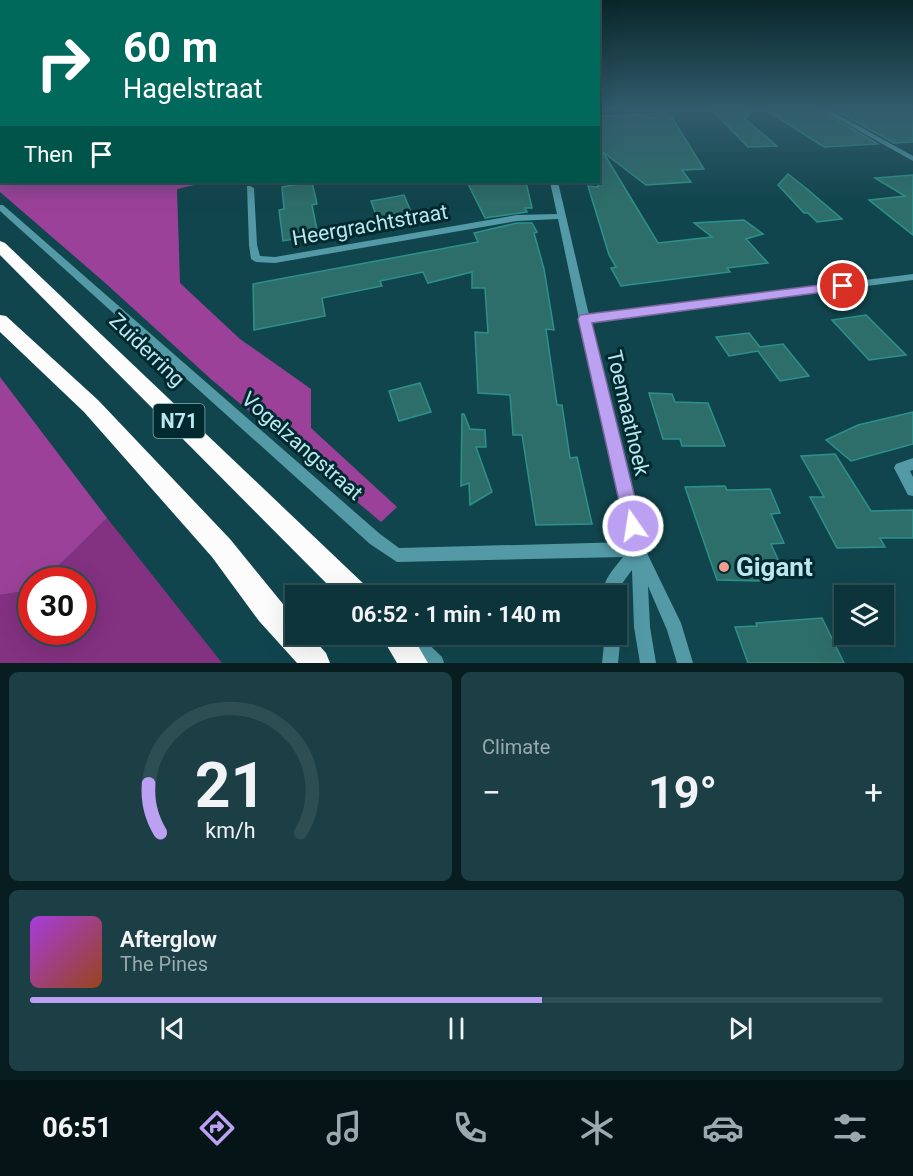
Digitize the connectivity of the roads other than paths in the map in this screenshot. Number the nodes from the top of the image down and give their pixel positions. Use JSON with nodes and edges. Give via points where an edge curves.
{"nodes":[{"id":1,"x":879,"y":140,"type":"edge"},
{"id":2,"x":913,"y":159,"type":"edge"},
{"id":3,"x":554,"y":183,"type":"edge"},
{"id":4,"x":250,"y":188,"type":"dead end"},
{"id":5,"x":0,"y":207,"type":"edge"},
{"id":6,"x":562,"y":216,"type":"junction"},
{"id":7,"x":0,"y":246,"type":"edge"},
{"id":8,"x":913,"y":277,"type":"edge"},
{"id":9,"x":584,"y":319,"type":"junction"},
{"id":10,"x":0,"y":321,"type":"edge"},
{"id":11,"x":913,"y":464,"type":"edge"},
{"id":12,"x":913,"y":490,"type":"edge"},
{"id":13,"x":638,"y":549,"type":"junction"},
{"id":14,"x":347,"y":585,"type":"edge"},
{"id":15,"x":611,"y":585,"type":"edge"},
{"id":16,"x":402,"y":645,"type":"edge"},
{"id":17,"x":417,"y":645,"type":"edge"},
{"id":18,"x":612,"y":645,"type":"edge"},
{"id":19,"x":316,"y":663,"type":"edge"},
{"id":20,"x":414,"y":663,"type":"edge"},
{"id":21,"x":436,"y":663,"type":"edge"},
{"id":22,"x":610,"y":663,"type":"edge"},
{"id":23,"x":648,"y":663,"type":"edge"},
{"id":24,"x":685,"y":663,"type":"edge"}],
"edges":[{"from":1,"to":2,"type":"street"},
{"from":3,"to":6,"type":"street","name":"Toemaathoek"},
{"from":4,"to":6,"type":"street","name":"Heergrachtstraat","via":[[256,259],[275,260],[516,218]]},
{"from":5,"to":13,"type":"street","name":"Vogelzangstraat","via":[[397,555]]},
{"from":6,"to":9,"type":"street","name":"Toemaathoek"},
{"from":7,"to":14,"type":"highway","name":"Zuiderring","number":"N71"},
{"from":8,"to":9,"type":"street"},
{"from":9,"to":13,"type":"street","name":"Toemaathoek"},
{"from":10,"to":19,"type":"highway","number":"N71","via":[[91,405],[221,548],[269,611]]},
{"from":11,"to":12,"type":"street","via":[[901,468]]},
{"from":13,"to":15,"type":"street"},
{"from":13,"to":23,"type":"street","name":"Toemaathoek"},
{"from":13,"to":24,"type":"street","name":"Toemaathoek","via":[[675,629]]},
{"from":16,"to":20,"type":"highway"},
{"from":17,"to":21,"type":"street"},
{"from":18,"to":22,"type":"street"}]}
